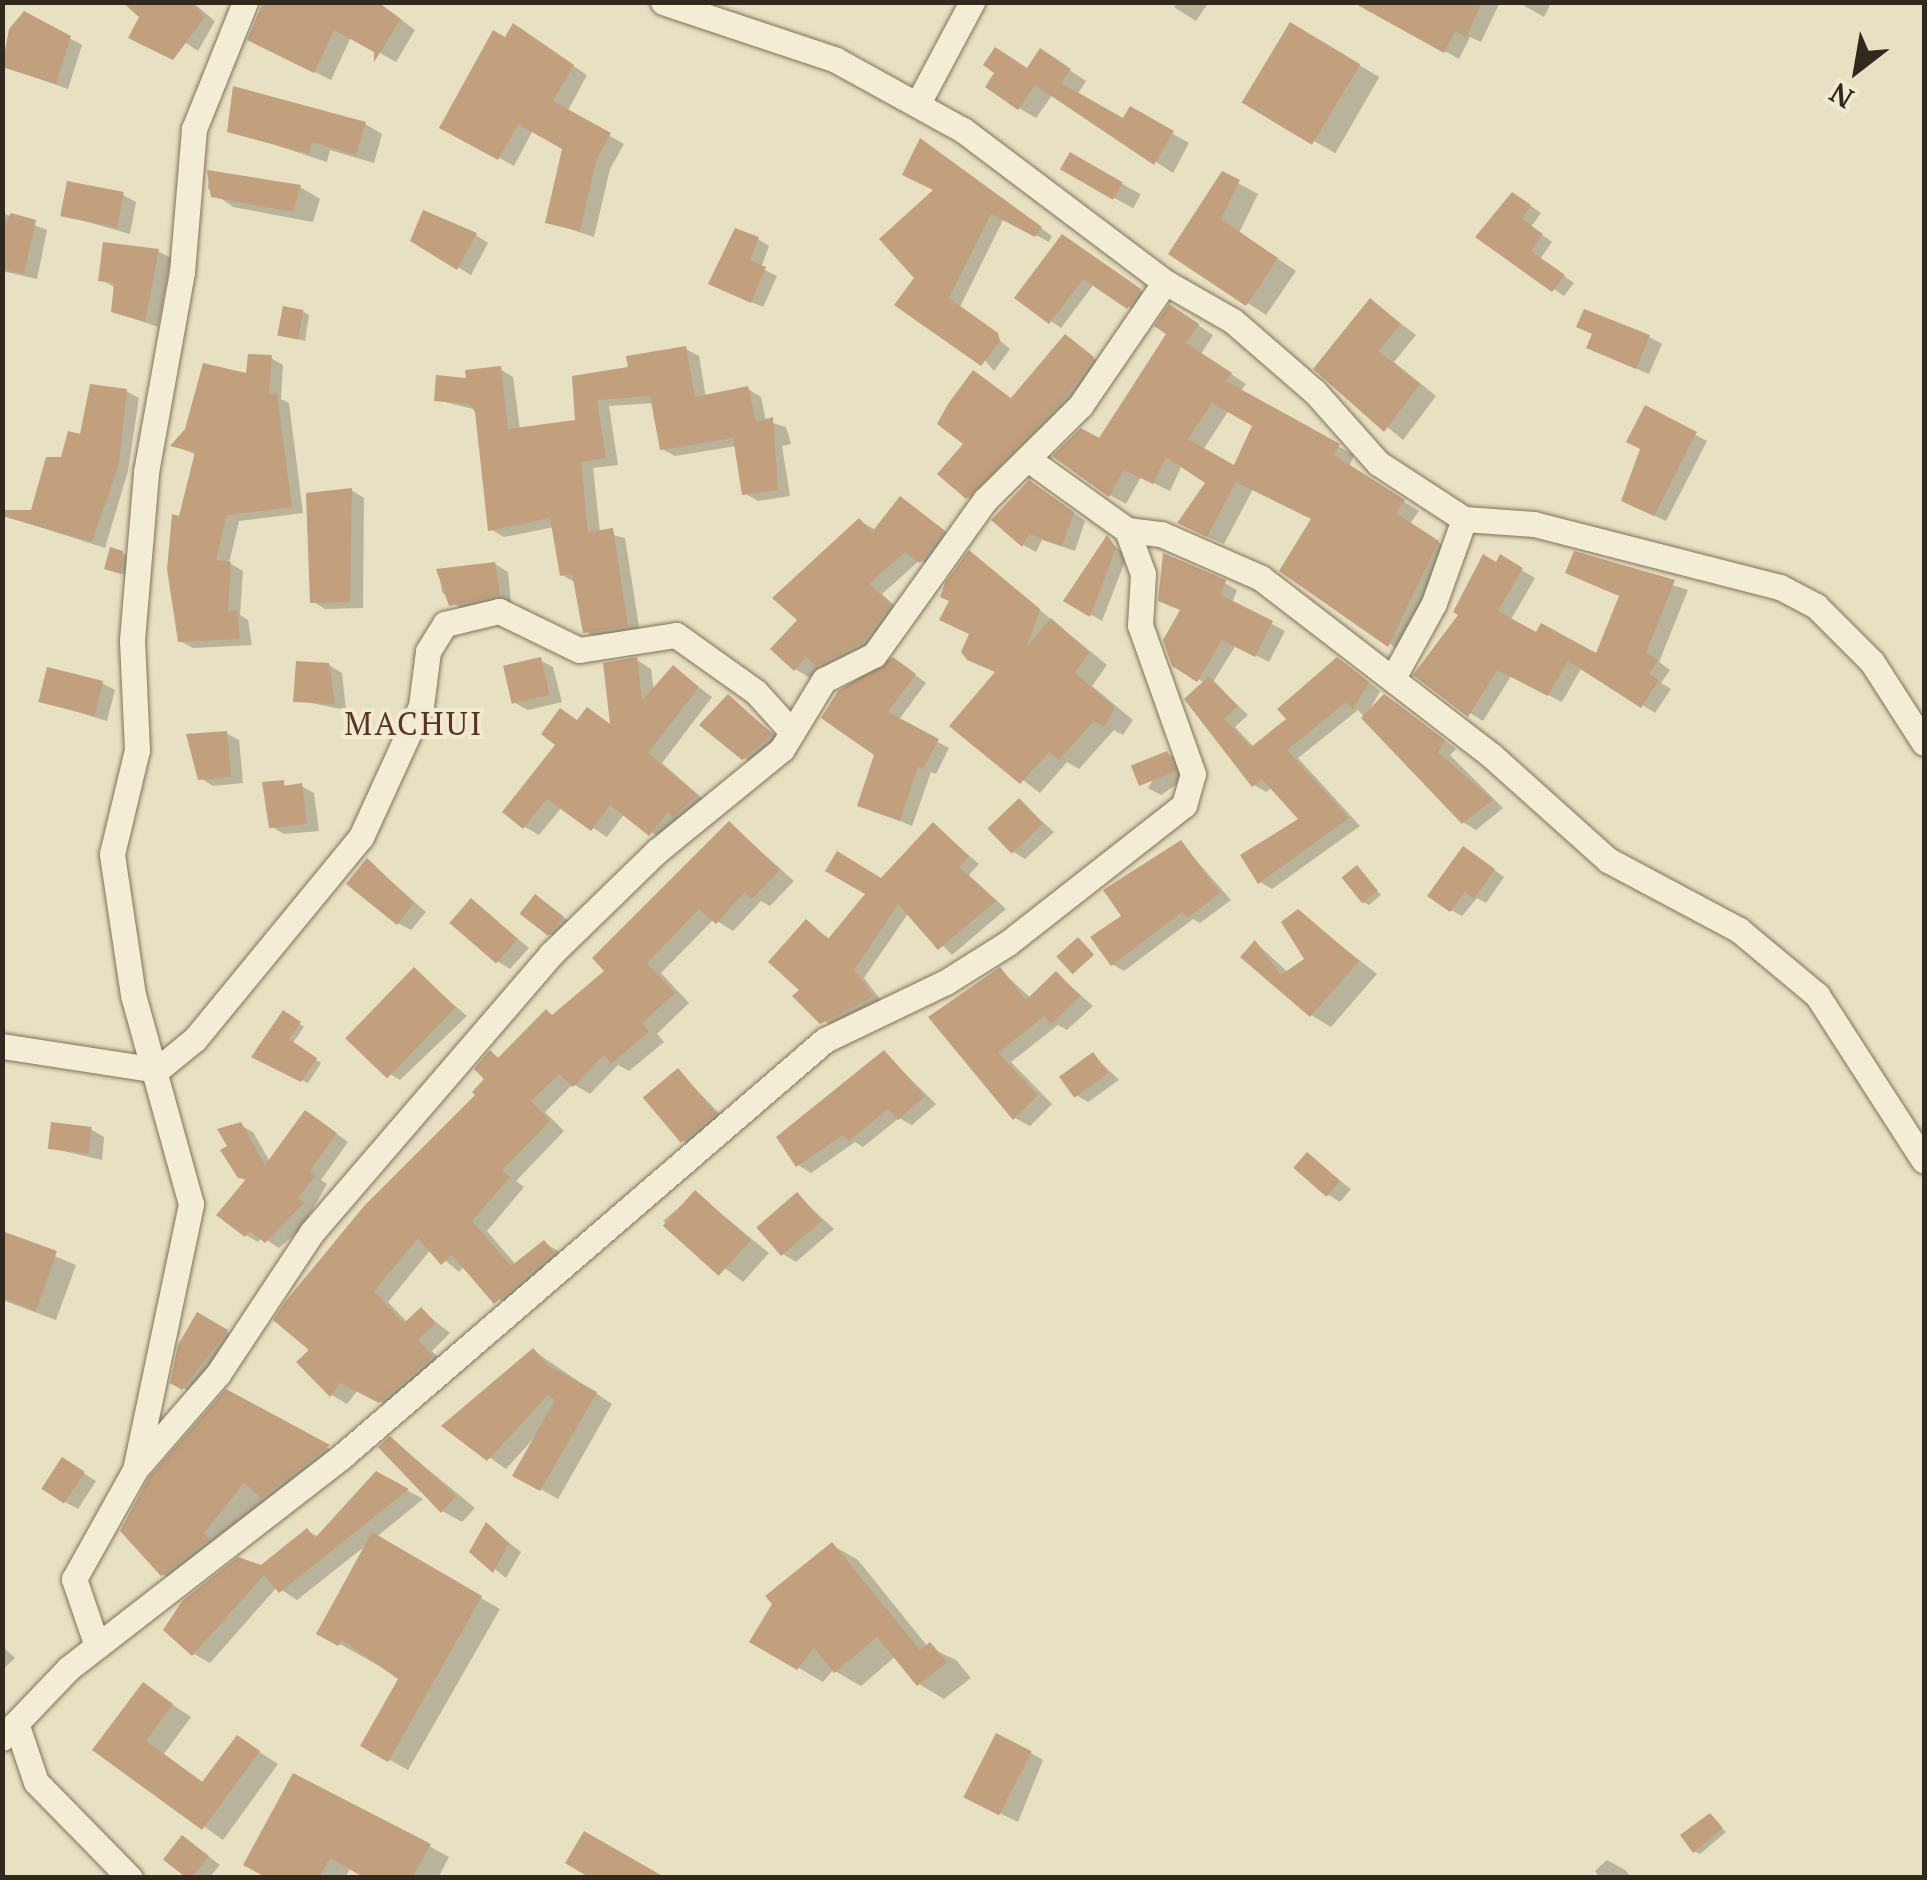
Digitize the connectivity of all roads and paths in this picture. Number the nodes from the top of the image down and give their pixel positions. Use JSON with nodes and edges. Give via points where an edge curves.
{"nodes":[{"id":1,"x":245,"y":2,"type":"edge"},
{"id":2,"x":663,"y":2,"type":"edge"},
{"id":3,"x":972,"y":2,"type":"edge"},
{"id":4,"x":918,"y":104,"type":"junction"},
{"id":5,"x":1165,"y":282,"type":"junction"},
{"id":6,"x":1028,"y":459,"type":"junction"},
{"id":7,"x":1464,"y":519,"type":"junction"},
{"id":8,"x":1127,"y":530,"type":"junction"},
{"id":9,"x":1392,"y":678,"type":"junction"},
{"id":10,"x":792,"y":732,"type":"junction"},
{"id":11,"x":1924,"y":743,"type":"edge"},
{"id":12,"x":2,"y":1046,"type":"edge"},
{"id":13,"x":156,"y":1070,"type":"junction"},
{"id":14,"x":1924,"y":1161,"type":"edge"},
{"id":15,"x":135,"y":1470,"type":"junction"},
{"id":16,"x":97,"y":1646,"type":"junction"},
{"id":17,"x":9,"y":1731,"type":"edge"},
{"id":18,"x":130,"y":1878,"type":"edge"}],
"edges":[{"from":1,"to":13,"type":"street","via":[[194,129],[182,272],[146,472],[132,640],[137,750],[112,854],[133,995]]},
{"from":2,"to":4,"type":"street","via":[[836,60]]},
{"from":3,"to":4,"type":"street"},
{"from":4,"to":5,"type":"street"},
{"from":5,"to":6,"type":"street","via":[[1080,406]]},
{"from":5,"to":7,"type":"street","via":[[1280,359],[1378,463]]},
{"from":6,"to":8,"type":"street"},
{"from":6,"to":10,"type":"street","via":[[985,500],[874,655],[824,680]]},
{"from":7,"to":9,"type":"street","via":[[1434,603]]},
{"from":7,"to":11,"type":"street","via":[[1534,524],[1780,587],[1816,606],[1872,662]]},
{"from":8,"to":9,"type":"street","via":[[1161,534],[1260,578]]},
{"from":8,"to":16,"type":"street","via":[[1143,574],[1140,625],[1193,774],[1184,805],[1008,943],[946,982],[825,1040],[341,1457]]},
{"from":9,"to":14,"type":"street","via":[[1608,860],[1739,930],[1817,994]]},
{"from":10,"to":13,"type":"street","via":[[756,692],[676,636],[579,650],[499,611],[446,624],[428,652],[420,706],[361,836],[196,1039]]},
{"from":10,"to":15,"type":"street","via":[[551,954],[312,1232],[218,1374]]},
{"from":12,"to":13,"type":"street"},
{"from":13,"to":15,"type":"street","via":[[190,1204]]},
{"from":15,"to":16,"type":"street","via":[[74,1579]]},
{"from":16,"to":17,"type":"street"},
{"from":17,"to":18,"type":"street","via":[[36,1782]]}]}
